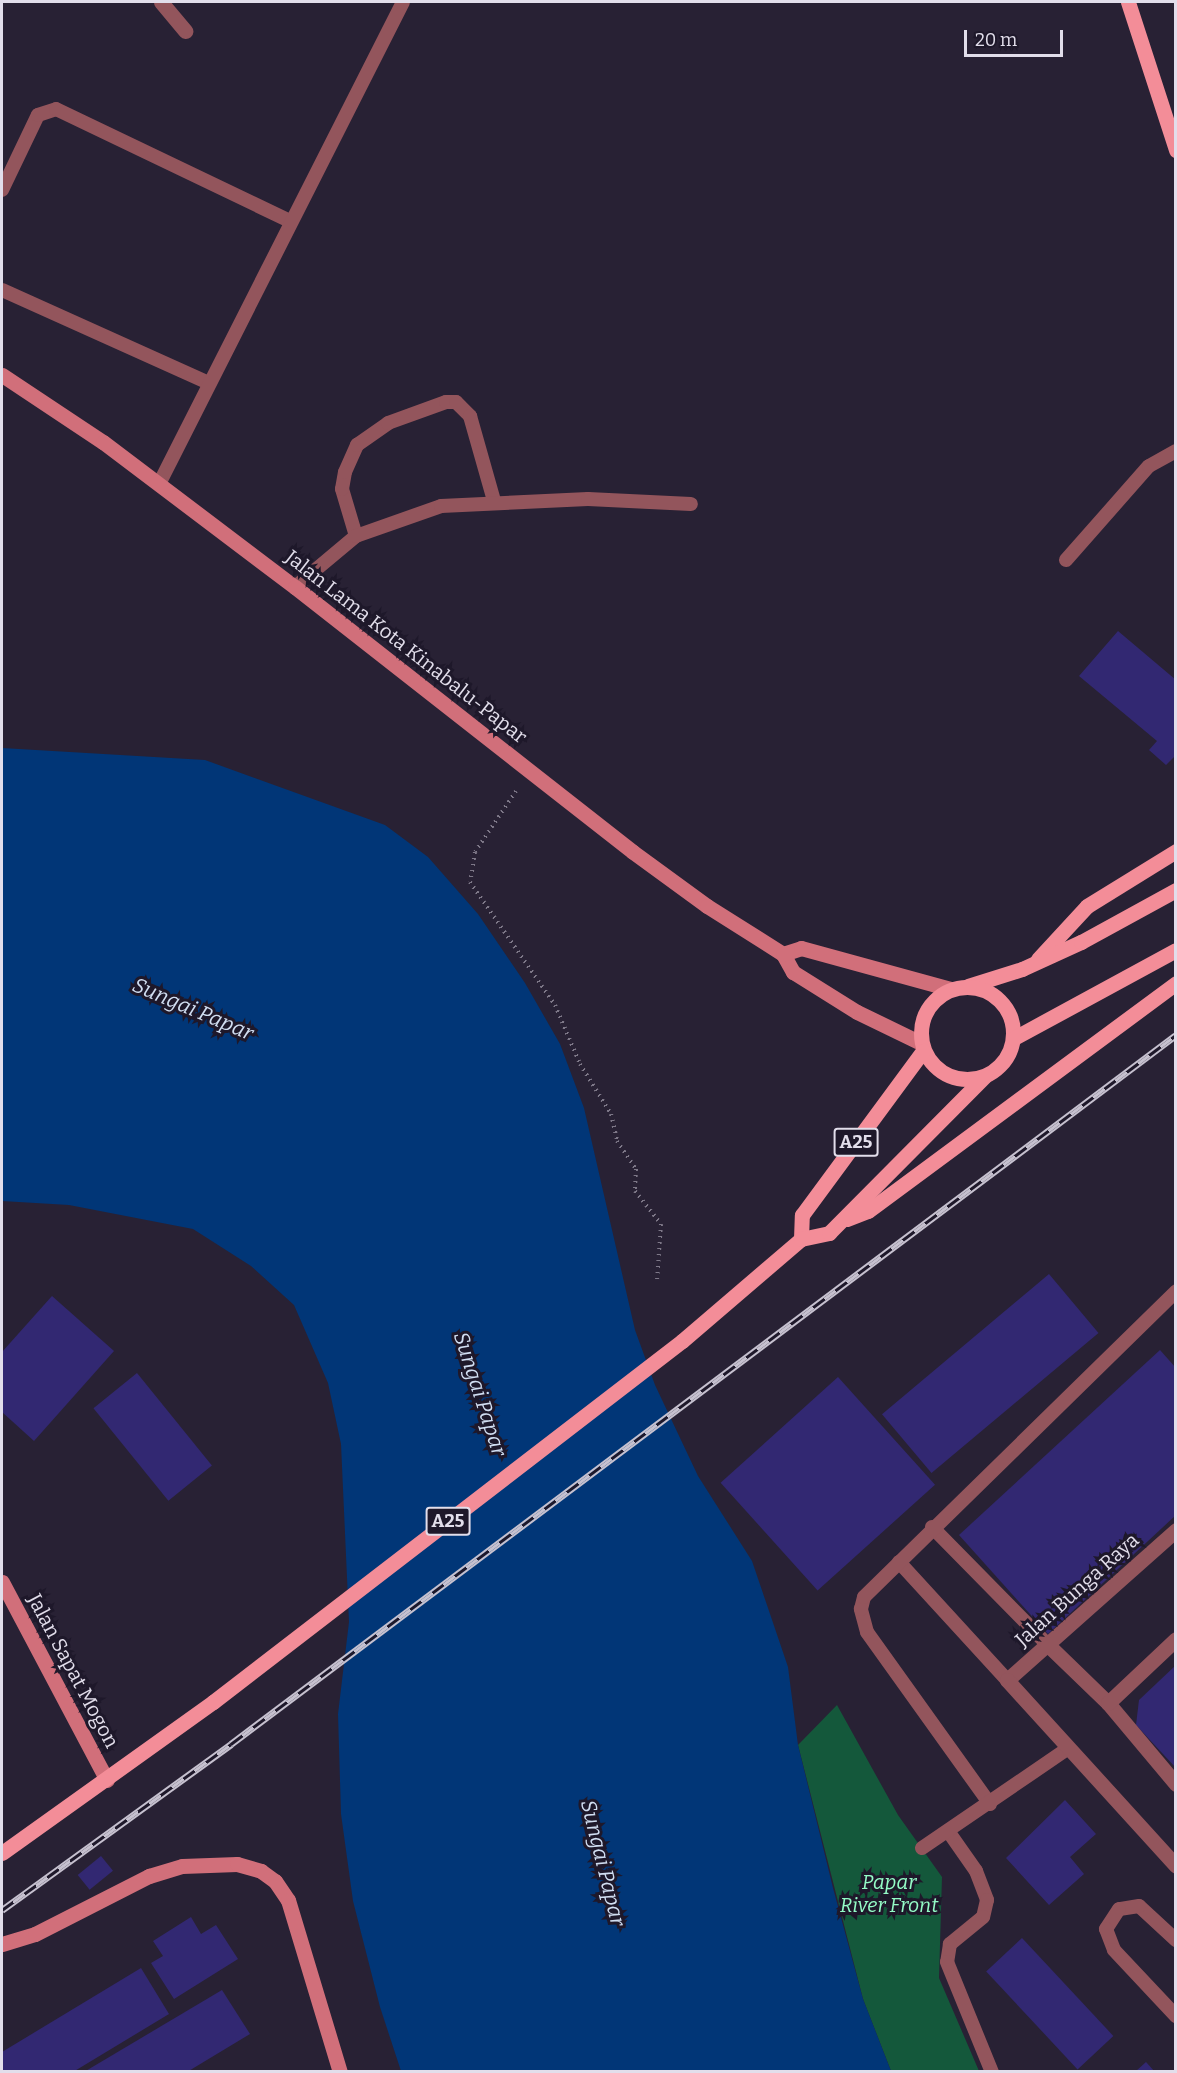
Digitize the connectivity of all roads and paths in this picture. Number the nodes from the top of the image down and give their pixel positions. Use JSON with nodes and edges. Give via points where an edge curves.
{"nodes":[{"id":1,"x":161,"y":2,"type":"edge"},
{"id":2,"x":403,"y":2,"type":"edge"},
{"id":3,"x":1128,"y":2,"type":"edge"},
{"id":4,"x":185,"y":32,"type":"dead end"},
{"id":5,"x":1176,"y":150,"type":"edge"},
{"id":6,"x":2,"y":190,"type":"edge"},
{"id":7,"x":290,"y":221,"type":"junction"},
{"id":8,"x":2,"y":290,"type":"edge"},
{"id":9,"x":2,"y":375,"type":"edge"},
{"id":10,"x":209,"y":383,"type":"junction"},
{"id":11,"x":1176,"y":451,"type":"edge"},
{"id":12,"x":159,"y":484,"type":"junction"},
{"id":13,"x":494,"y":501,"type":"junction"},
{"id":14,"x":691,"y":504,"type":"dead end"},
{"id":15,"x":356,"y":536,"type":"junction"},
{"id":16,"x":1066,"y":560,"type":"dead end"},
{"id":17,"x":295,"y":587,"type":"junction"},
{"id":18,"x":530,"y":769,"type":"junction"},
{"id":19,"x":1176,"y":851,"type":"edge"},
{"id":20,"x":1176,"y":890,"type":"edge"},
{"id":21,"x":1176,"y":950,"type":"edge"},
{"id":22,"x":783,"y":954,"type":"junction"},
{"id":23,"x":1034,"y":964,"type":"junction"},
{"id":24,"x":1176,"y":983,"type":"edge"},
{"id":25,"x":958,"y":988,"type":"junction"},
{"id":26,"x":1014,"y":1038,"type":"junction"},
{"id":27,"x":922,"y":1047,"type":"junction"},
{"id":28,"x":985,"y":1076,"type":"junction"},
{"id":29,"x":841,"y":1221,"type":"junction"},
{"id":30,"x":801,"y":1239,"type":"junction"},
{"id":31,"x":657,"y":1280,"type":"dead end"},
{"id":32,"x":1176,"y":1291,"type":"edge"},
{"id":33,"x":932,"y":1527,"type":"junction"},
{"id":34,"x":1176,"y":1530,"type":"edge"},
{"id":35,"x":899,"y":1562,"type":"junction"},
{"id":36,"x":2,"y":1582,"type":"edge"},
{"id":37,"x":1176,"y":1639,"type":"edge"},
{"id":38,"x":1047,"y":1644,"type":"junction"},
{"id":39,"x":1007,"y":1680,"type":"junction"},
{"id":40,"x":1108,"y":1703,"type":"junction"},
{"id":41,"x":1067,"y":1749,"type":"junction"},
{"id":42,"x":107,"y":1780,"type":"junction"},
{"id":43,"x":1176,"y":1784,"type":"edge"},
{"id":44,"x":990,"y":1804,"type":"junction"},
{"id":45,"x":948,"y":1831,"type":"junction"},
{"id":46,"x":922,"y":1848,"type":"dead end"},
{"id":47,"x":2,"y":1853,"type":"edge"},
{"id":48,"x":1176,"y":1866,"type":"edge"},
{"id":49,"x":1176,"y":1940,"type":"edge"},
{"id":50,"x":2,"y":1944,"type":"edge"},
{"id":51,"x":1176,"y":2016,"type":"edge"},
{"id":52,"x":340,"y":2072,"type":"edge"},
{"id":53,"x":992,"y":2072,"type":"edge"}],
"edges":[{"from":1,"to":4,"type":"street"},
{"from":2,"to":7,"type":"lane"},
{"from":3,"to":5,"type":"main road"},
{"from":6,"to":7,"type":"lane","via":[[38,115],[56,108]]},
{"from":7,"to":10,"type":"lane"},
{"from":8,"to":10,"type":"lane"},
{"from":9,"to":12,"type":"main road","name":"Jalan Lama Kota Kinabalu-Papar"},
{"from":10,"to":12,"type":"lane"},
{"from":11,"to":16,"type":"lane","via":[[1149,466]]},
{"from":12,"to":17,"type":"main road","name":"Jalan Lama Kota Kinabalu-Papar"},
{"from":13,"to":14,"type":"lane","via":[[588,499]]},
{"from":13,"to":15,"type":"lane","via":[[441,506]]},
{"from":13,"to":15,"type":"lane","via":[[470,416],[456,402],[446,402],[388,423],[357,445],[342,489]]},
{"from":15,"to":17,"type":"lane"},
{"from":17,"to":18,"type":"main road","name":"Jalan Lama Kota Kinabalu-Papar"},
{"from":18,"to":22,"type":"main road","name":"Jalan Lama Kota Kinabalu-Papar","via":[[707,906]]},
{"from":18,"to":31,"type":"path","via":[[475,852],[470,882],[555,1005],[580,1064],[611,1114],[617,1141],[636,1169],[635,1191],[661,1224]]},
{"from":19,"to":23,"type":"main road","via":[[1088,906]]},
{"from":20,"to":23,"type":"main road"},
{"from":21,"to":26,"type":"main road"},
{"from":22,"to":25,"type":"main road","via":[[801,948]]},
{"from":22,"to":27,"type":"main road","name":"Jalan Lama Kota Kinabalu-Papar","via":[[794,972]]},
{"from":23,"to":25,"type":"main road"},
{"from":24,"to":29,"type":"main road","via":[[868,1211]]},
{"from":25,"to":26,"type":"main road","via":[[996,996],[1012,1022]]},
{"from":25,"to":27,"type":"main road","via":[[926,1010]]},
{"from":26,"to":28,"type":"main road","via":[[999,1067]]},
{"from":27,"to":28,"type":"main road","via":[[931,1064],[956,1078]]},
{"from":27,"to":30,"type":"main road","number":"A25","via":[[802,1215]]},
{"from":28,"to":29,"type":"main road","number":"A25"},
{"from":29,"to":30,"type":"main road","number":"A25","via":[[829,1233]]},
{"from":30,"to":42,"type":"main road","number":"A25","via":[[682,1341]]},
{"from":32,"to":33,"type":"lane"},
{"from":33,"to":35,"type":"lane"},
{"from":33,"to":38,"type":"lane"},
{"from":34,"to":38,"type":"street","name":"Jalan Bunga Raya"},
{"from":35,"to":39,"type":"lane"},
{"from":35,"to":44,"type":"lane","via":[[864,1597],[862,1621]]},
{"from":36,"to":42,"type":"main road","name":"Jalan Sapat Mogon"},
{"from":37,"to":40,"type":"street"},
{"from":38,"to":39,"type":"street","name":"Jalan Bunga Raya"},
{"from":38,"to":40,"type":"street"},
{"from":39,"to":41,"type":"street"},
{"from":40,"to":43,"type":"street"},
{"from":41,"to":44,"type":"lane"},
{"from":41,"to":48,"type":"street"},
{"from":42,"to":47,"type":"main road","number":"A25"},
{"from":44,"to":45,"type":"lane"},
{"from":45,"to":46,"type":"lane"},
{"from":45,"to":53,"type":"lane","via":[[976,1871],[987,1900],[983,1917],[950,1944],[947,1962]]},
{"from":49,"to":51,"type":"lane","via":[[1139,1906],[1119,1909],[1106,1929],[1114,1950]]},
{"from":50,"to":52,"type":"main road","via":[[34,1934],[149,1876],[182,1866],[237,1864],[261,1872],[275,1881],[288,1900]]}]}
